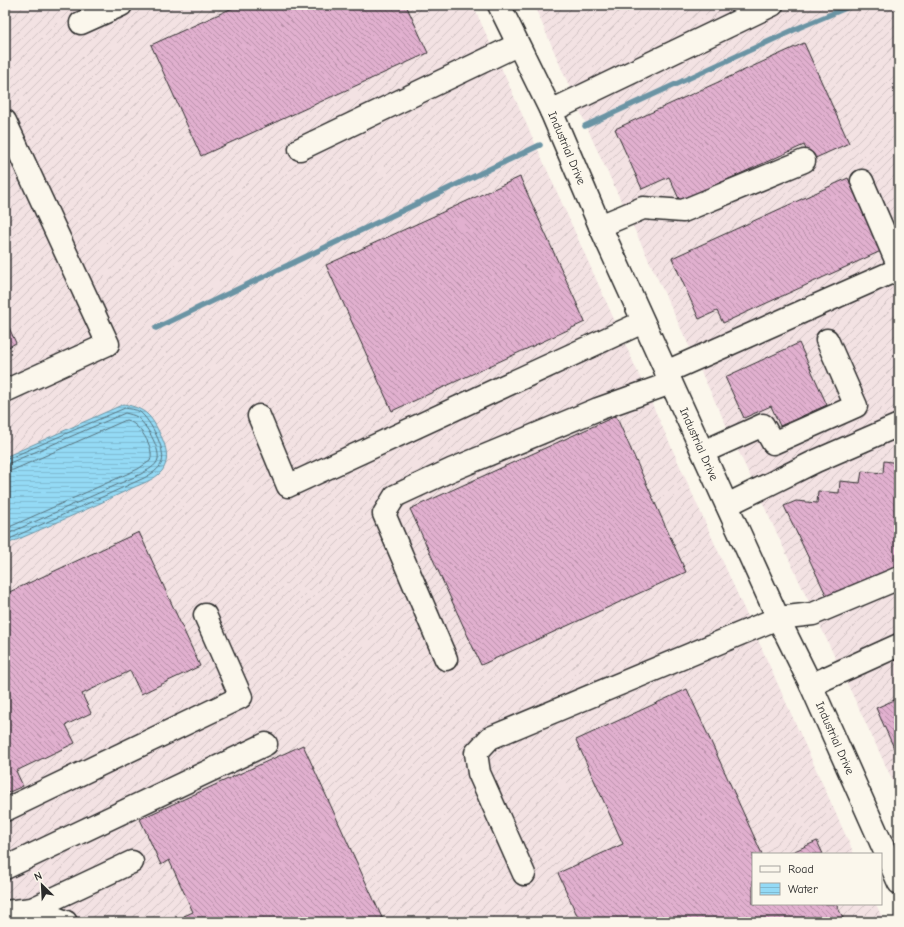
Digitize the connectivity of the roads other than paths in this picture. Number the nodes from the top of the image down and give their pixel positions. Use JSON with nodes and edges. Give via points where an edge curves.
{"nodes":[{"id":1,"x":121,"y":5,"type":"edge"},
{"id":2,"x":499,"y":5,"type":"edge"},
{"id":3,"x":772,"y":5,"type":"edge"},
{"id":4,"x":81,"y":23,"type":"dead end"},
{"id":5,"x":518,"y":45,"type":"junction"},
{"id":6,"x":552,"y":111,"type":"junction"},
{"id":7,"x":5,"y":122,"type":"edge"},
{"id":8,"x":300,"y":149,"type":"dead end"},
{"id":9,"x":804,"y":161,"type":"dead end"},
{"id":10,"x":862,"y":181,"type":"dead end"},
{"id":11,"x":600,"y":226,"type":"junction"},
{"id":12,"x":899,"y":268,"type":"edge"},
{"id":13,"x":643,"y":322,"type":"junction"},
{"id":14,"x":827,"y":340,"type":"dead end"},
{"id":15,"x":669,"y":378,"type":"junction"},
{"id":16,"x":5,"y":391,"type":"edge"},
{"id":17,"x":259,"y":416,"type":"dead end"},
{"id":18,"x":899,"y":425,"type":"edge"},
{"id":19,"x":703,"y":452,"type":"junction"},
{"id":20,"x":727,"y":505,"type":"junction"},
{"id":21,"x":899,"y":578,"type":"edge"},
{"id":22,"x":205,"y":614,"type":"dead end"},
{"id":23,"x":778,"y":618,"type":"junction"},
{"id":24,"x":899,"y":645,"type":"edge"},
{"id":25,"x":446,"y":659,"type":"dead end"},
{"id":26,"x":811,"y":685,"type":"junction"},
{"id":27,"x":266,"y":744,"type":"dead end"},
{"id":28,"x":5,"y":810,"type":"edge"},
{"id":29,"x":893,"y":854,"type":"edge"},
{"id":30,"x":132,"y":862,"type":"dead end"},
{"id":31,"x":5,"y":868,"type":"edge"},
{"id":32,"x":524,"y":874,"type":"dead end"},
{"id":33,"x":899,"y":883,"type":"edge"},
{"id":34,"x":32,"y":909,"type":"junction"},
{"id":35,"x":5,"y":912,"type":"edge"},
{"id":36,"x":66,"y":922,"type":"edge"}],
"edges":[{"from":1,"to":4,"type":"street"},
{"from":2,"to":5,"type":"street","name":"Industrial Drive"},
{"from":3,"to":6,"type":"street"},
{"from":5,"to":6,"type":"street","name":"Industrial Drive"},
{"from":5,"to":8,"type":"street"},
{"from":6,"to":11,"type":"street","name":"Industrial Drive"},
{"from":7,"to":16,"type":"street","via":[[108,344]]},
{"from":9,"to":11,"type":"street","via":[[684,211],[643,208]]},
{"from":10,"to":12,"type":"street"},
{"from":11,"to":13,"type":"street","name":"Industrial Drive"},
{"from":12,"to":15,"type":"street"},
{"from":13,"to":15,"type":"street","name":"Industrial Drive"},
{"from":13,"to":17,"type":"street","via":[[288,486]]},
{"from":14,"to":19,"type":"street","via":[[856,406],[773,443],[763,425]]},
{"from":15,"to":19,"type":"street","name":"Industrial Drive"},
{"from":15,"to":25,"type":"street","via":[[395,496],[384,514]]},
{"from":18,"to":20,"type":"street","via":[[816,461]]},
{"from":19,"to":20,"type":"street","name":"Industrial Drive"},
{"from":20,"to":23,"type":"street","name":"Industrial Drive"},
{"from":21,"to":23,"type":"street","via":[[813,614]]},
{"from":22,"to":28,"type":"street","via":[[241,697]]},
{"from":23,"to":26,"type":"street","name":"Industrial Drive"},
{"from":23,"to":32,"type":"street","via":[[490,738],[476,753],[479,773]]},
{"from":24,"to":26,"type":"street"},
{"from":26,"to":29,"type":"street","name":"Industrial Drive"},
{"from":27,"to":31,"type":"street"},
{"from":29,"to":33,"type":"street","name":"Industrial Drive"},
{"from":30,"to":34,"type":"street"},
{"from":34,"to":35,"type":"street"},
{"from":34,"to":36,"type":"street"}]}
